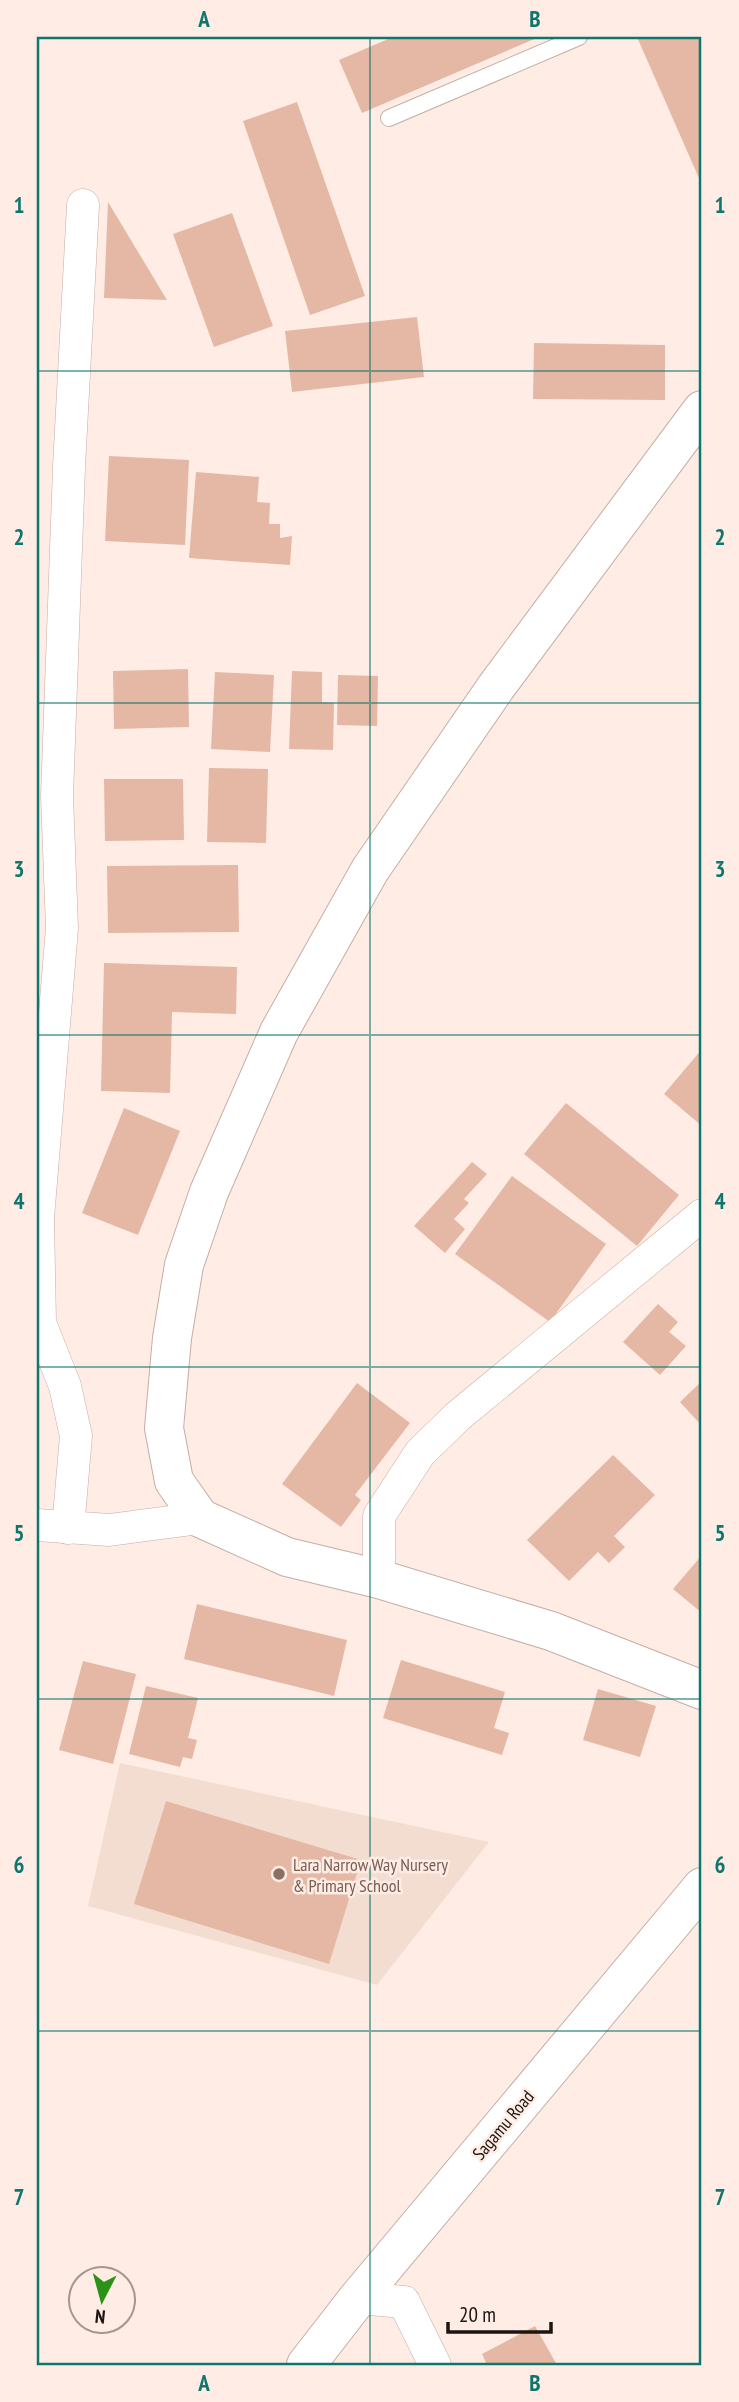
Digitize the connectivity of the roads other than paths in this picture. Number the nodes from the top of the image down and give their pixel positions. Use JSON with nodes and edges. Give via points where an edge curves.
{"nodes":[{"id":1,"x":579,"y":37,"type":"edge"},
{"id":2,"x":389,"y":118,"type":"dead end"},
{"id":3,"x":83,"y":205,"type":"dead end"},
{"id":4,"x":702,"y":410,"type":"edge"},
{"id":5,"x":47,"y":795,"type":"edge"},
{"id":6,"x":702,"y":1215,"type":"edge"},
{"id":7,"x":201,"y":1518,"type":"junction"},
{"id":8,"x":37,"y":1525,"type":"edge"},
{"id":9,"x":68,"y":1528,"type":"junction"},
{"id":10,"x":379,"y":1579,"type":"junction"},
{"id":11,"x":702,"y":1690,"type":"edge"},
{"id":12,"x":702,"y":1887,"type":"edge"},
{"id":13,"x":358,"y":2298,"type":"junction"},
{"id":14,"x":306,"y":2365,"type":"edge"},
{"id":15,"x":435,"y":2365,"type":"edge"}],
"edges":[{"from":1,"to":2,"type":"lane"},
{"from":3,"to":5,"type":"street"},
{"from":4,"to":7,"type":"main road","via":[[496,687],[370,870],[279,1032],[209,1192],[184,1265],[174,1326],[164,1429],[174,1481]]},
{"from":5,"to":9,"type":"street","via":[[62,928],[38,1219],[40,1323],[65,1386],[76,1436]]},
{"from":6,"to":10,"type":"street","via":[[458,1416],[420,1453],[379,1516]]},
{"from":7,"to":9,"type":"street","via":[[108,1530]]},
{"from":7,"to":10,"type":"main road","via":[[287,1557]]},
{"from":8,"to":9,"type":"street"},
{"from":10,"to":11,"type":"main road","via":[[551,1631]]},
{"from":12,"to":13,"type":"main road","name":"Sagamu Road"},
{"from":13,"to":14,"type":"main road","name":"Sagamu Road"},
{"from":13,"to":15,"type":"street","via":[[404,2302]]}]}
